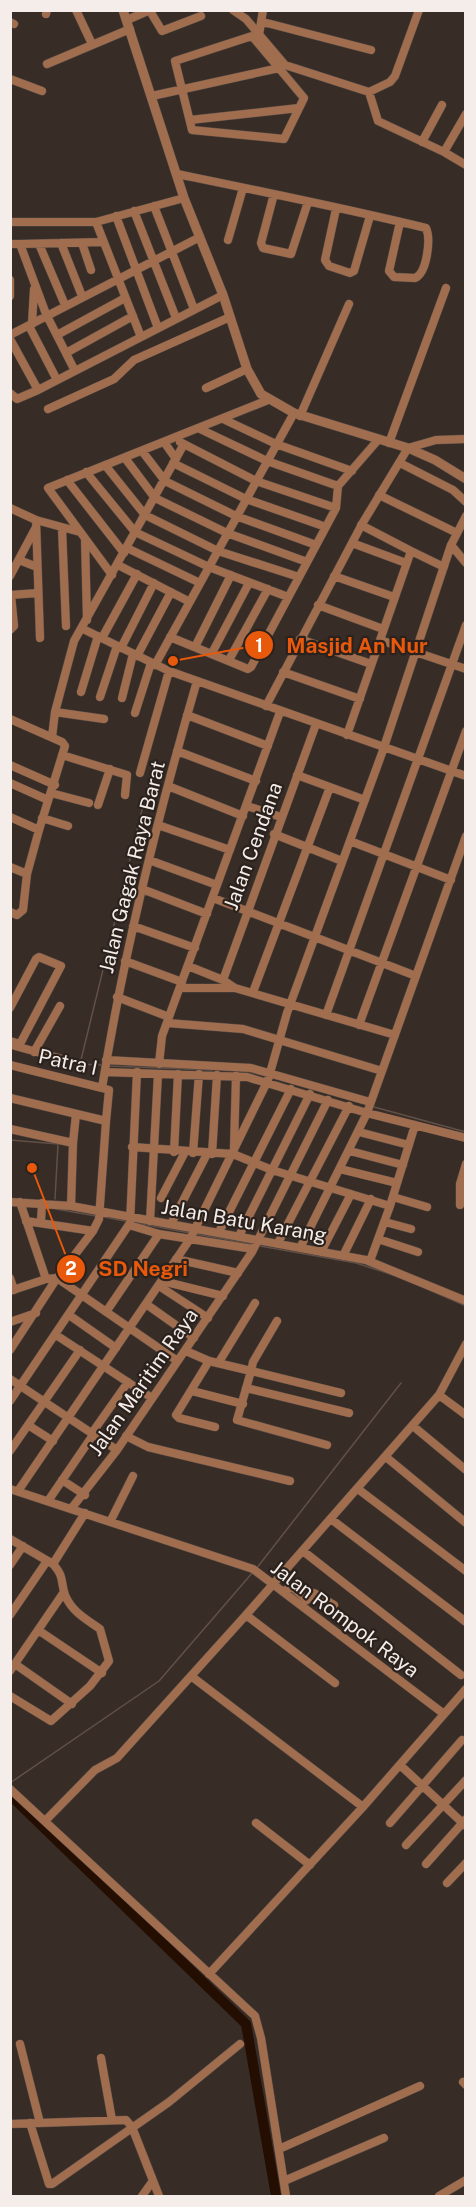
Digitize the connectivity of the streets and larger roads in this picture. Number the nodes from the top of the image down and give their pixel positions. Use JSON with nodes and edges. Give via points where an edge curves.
{"nodes":[{"id":1,"x":76,"y":10,"type":"edge"},
{"id":2,"x":123,"y":10,"type":"edge"},
{"id":3,"x":150,"y":10,"type":"edge"},
{"id":4,"x":233,"y":10,"type":"edge"},
{"id":5,"x":263,"y":10,"type":"edge"},
{"id":6,"x":418,"y":10,"type":"edge"},
{"id":7,"x":201,"y":16,"type":"dead end"},
{"id":8,"x":263,"y":22,"type":"junction"},
{"id":9,"x":129,"y":25,"type":"junction"},
{"id":10,"x":259,"y":35,"type":"junction"},
{"id":11,"x":92,"y":44,"type":"junction"},
{"id":12,"x":371,"y":50,"type":"dead end"},
{"id":13,"x":47,"y":64,"type":"dead end"},
{"id":14,"x":279,"y":68,"type":"junction"},
{"id":15,"x":10,"y":79,"type":"edge"},
{"id":16,"x":183,"y":89,"type":"junction"},
{"id":17,"x":42,"y":91,"type":"dead end"},
{"id":18,"x":369,"y":92,"type":"junction"},
{"id":19,"x":152,"y":96,"type":"junction"},
{"id":20,"x":442,"y":105,"type":"dead end"},
{"id":21,"x":299,"y":108,"type":"junction"},
{"id":22,"x":465,"y":114,"type":"edge"},
{"id":23,"x":190,"y":120,"type":"junction"},
{"id":24,"x":422,"y":142,"type":"junction"},
{"id":25,"x":444,"y":152,"type":"junction"},
{"id":26,"x":465,"y":165,"type":"edge"},
{"id":27,"x":177,"y":174,"type":"junction"},
{"id":28,"x":243,"y":188,"type":"junction"},
{"id":29,"x":274,"y":194,"type":"junction"},
{"id":30,"x":184,"y":198,"type":"junction"},
{"id":31,"x":308,"y":202,"type":"junction"},
{"id":32,"x":154,"y":206,"type":"junction"},
{"id":33,"x":336,"y":209,"type":"junction"},
{"id":34,"x":135,"y":211,"type":"junction"},
{"id":35,"x":116,"y":216,"type":"junction"},
{"id":36,"x":370,"y":216,"type":"junction"},
{"id":37,"x":10,"y":222,"type":"edge"},
{"id":38,"x":96,"y":222,"type":"junction"},
{"id":39,"x":400,"y":222,"type":"junction"},
{"id":40,"x":200,"y":237,"type":"junction"},
{"id":41,"x":228,"y":240,"type":"dead end"},
{"id":42,"x":103,"y":242,"type":"junction"},
{"id":43,"x":61,"y":243,"type":"junction"},
{"id":44,"x":82,"y":243,"type":"junction"},
{"id":45,"x":10,"y":244,"type":"edge"},
{"id":46,"x":20,"y":244,"type":"junction"},
{"id":47,"x":39,"y":244,"type":"junction"},
{"id":48,"x":172,"y":251,"type":"junction"},
{"id":49,"x":154,"y":260,"type":"junction"},
{"id":50,"x":137,"y":269,"type":"junction"},
{"id":51,"x":91,"y":270,"type":"dead end"},
{"id":52,"x":117,"y":279,"type":"junction"},
{"id":53,"x":10,"y":280,"type":"edge"},
{"id":54,"x":34,"y":284,"type":"junction"},
{"id":55,"x":446,"y":288,"type":"dead end"},
{"id":56,"x":223,"y":295,"type":"junction"},
{"id":57,"x":10,"y":296,"type":"edge"},
{"id":58,"x":82,"y":296,"type":"junction"},
{"id":59,"x":125,"y":298,"type":"junction"},
{"id":60,"x":349,"y":304,"type":"dead end"},
{"id":61,"x":65,"y":305,"type":"junction"},
{"id":62,"x":194,"y":309,"type":"junction"},
{"id":63,"x":46,"y":314,"type":"junction"},
{"id":64,"x":133,"y":316,"type":"junction"},
{"id":65,"x":230,"y":317,"type":"junction"},
{"id":66,"x":176,"y":318,"type":"junction"},
{"id":67,"x":30,"y":325,"type":"junction"},
{"id":68,"x":158,"y":328,"type":"junction"},
{"id":69,"x":57,"y":335,"type":"junction"},
{"id":70,"x":10,"y":337,"type":"edge"},
{"id":71,"x":141,"y":337,"type":"junction"},
{"id":72,"x":66,"y":353,"type":"junction"},
{"id":73,"x":75,"y":369,"type":"junction"},
{"id":74,"x":247,"y":369,"type":"junction"},
{"id":75,"x":57,"y":380,"type":"junction"},
{"id":76,"x":206,"y":388,"type":"dead end"},
{"id":77,"x":38,"y":390,"type":"junction"},
{"id":78,"x":10,"y":393,"type":"edge"},
{"id":79,"x":268,"y":400,"type":"junction"},
{"id":80,"x":48,"y":409,"type":"dead end"},
{"id":81,"x":297,"y":414,"type":"junction"},
{"id":82,"x":223,"y":419,"type":"junction"},
{"id":83,"x":200,"y":429,"type":"junction"},
{"id":84,"x":174,"y":439,"type":"junction"},
{"id":85,"x":465,"y":439,"type":"edge"},
{"id":86,"x":378,"y":440,"type":"junction"},
{"id":87,"x":164,"y":442,"type":"junction"},
{"id":88,"x":388,"y":443,"type":"junction"},
{"id":89,"x":184,"y":444,"type":"junction"},
{"id":90,"x":276,"y":444,"type":"junction"},
{"id":91,"x":408,"y":448,"type":"junction"},
{"id":92,"x":142,"y":451,"type":"junction"},
{"id":93,"x":125,"y":458,"type":"junction"},
{"id":94,"x":175,"y":461,"type":"junction"},
{"id":95,"x":267,"y":461,"type":"junction"},
{"id":96,"x":400,"y":463,"type":"junction"},
{"id":97,"x":105,"y":465,"type":"junction"},
{"id":98,"x":352,"y":471,"type":"junction"},
{"id":99,"x":86,"y":472,"type":"junction"},
{"id":100,"x":465,"y":479,"type":"edge"},
{"id":101,"x":67,"y":480,"type":"junction"},
{"id":102,"x":165,"y":481,"type":"junction"},
{"id":103,"x":256,"y":481,"type":"junction"},
{"id":104,"x":338,"y":486,"type":"junction"},
{"id":105,"x":379,"y":495,"type":"junction"},
{"id":106,"x":155,"y":498,"type":"junction"},
{"id":107,"x":246,"y":499,"type":"junction"},
{"id":108,"x":465,"y":502,"type":"edge"},
{"id":109,"x":10,"y":508,"type":"edge"},
{"id":110,"x":336,"y":508,"type":"junction"},
{"id":111,"x":145,"y":515,"type":"junction"},
{"id":112,"x":236,"y":516,"type":"junction"},
{"id":113,"x":465,"y":516,"type":"edge"},
{"id":114,"x":36,"y":520,"type":"junction"},
{"id":115,"x":361,"y":525,"type":"junction"},
{"id":116,"x":326,"y":527,"type":"junction"},
{"id":117,"x":62,"y":528,"type":"junction"},
{"id":118,"x":35,"y":529,"type":"junction"},
{"id":119,"x":135,"y":532,"type":"junction"},
{"id":120,"x":227,"y":533,"type":"junction"},
{"id":121,"x":457,"y":533,"type":"junction"},
{"id":122,"x":82,"y":535,"type":"junction"},
{"id":123,"x":352,"y":543,"type":"junction"},
{"id":124,"x":316,"y":545,"type":"junction"},
{"id":125,"x":451,"y":545,"type":"junction"},
{"id":126,"x":126,"y":550,"type":"junction"},
{"id":127,"x":218,"y":551,"type":"junction"},
{"id":128,"x":411,"y":551,"type":"junction"},
{"id":129,"x":19,"y":560,"type":"junction"},
{"id":130,"x":307,"y":562,"type":"junction"},
{"id":131,"x":406,"y":563,"type":"junction"},
{"id":132,"x":465,"y":563,"type":"edge"},
{"id":133,"x":118,"y":565,"type":"junction"},
{"id":134,"x":38,"y":567,"type":"junction"},
{"id":135,"x":209,"y":567,"type":"junction"},
{"id":136,"x":444,"y":567,"type":"junction"},
{"id":137,"x":137,"y":574,"type":"junction"},
{"id":138,"x":112,"y":575,"type":"junction"},
{"id":139,"x":231,"y":575,"type":"junction"},
{"id":140,"x":10,"y":576,"type":"edge"},
{"id":141,"x":334,"y":576,"type":"junction"},
{"id":142,"x":299,"y":577,"type":"junction"},
{"id":143,"x":154,"y":583,"type":"junction"},
{"id":144,"x":200,"y":583,"type":"junction"},
{"id":145,"x":249,"y":583,"type":"junction"},
{"id":146,"x":268,"y":589,"type":"junction"},
{"id":147,"x":171,"y":592,"type":"junction"},
{"id":148,"x":38,"y":593,"type":"junction"},
{"id":149,"x":11,"y":595,"type":"edge"},
{"id":150,"x":288,"y":597,"type":"junction"},
{"id":151,"x":394,"y":597,"type":"junction"},
{"id":152,"x":190,"y":602,"type":"junction"},
{"id":153,"x":318,"y":605,"type":"junction"},
{"id":154,"x":87,"y":620,"type":"junction"},
{"id":155,"x":465,"y":625,"type":"edge"},
{"id":156,"x":66,"y":626,"type":"dead end"},
{"id":157,"x":83,"y":628,"type":"junction"},
{"id":158,"x":383,"y":629,"type":"junction"},
{"id":159,"x":10,"y":630,"type":"edge"},
{"id":160,"x":100,"y":637,"type":"junction"},
{"id":161,"x":170,"y":637,"type":"junction"},
{"id":162,"x":40,"y":638,"type":"dead end"},
{"id":163,"x":300,"y":639,"type":"junction"},
{"id":164,"x":380,"y":640,"type":"junction"},
{"id":165,"x":119,"y":647,"type":"junction"},
{"id":166,"x":195,"y":647,"type":"junction"},
{"id":167,"x":416,"y":651,"type":"junction"},
{"id":168,"x":212,"y":653,"type":"junction"},
{"id":169,"x":135,"y":655,"type":"junction"},
{"id":170,"x":229,"y":660,"type":"junction"},
{"id":171,"x":153,"y":664,"type":"junction"},
{"id":172,"x":371,"y":664,"type":"junction"},
{"id":173,"x":452,"y":664,"type":"junction"},
{"id":174,"x":465,"y":669,"type":"edge"},
{"id":175,"x":169,"y":671,"type":"junction"},
{"id":176,"x":283,"y":672,"type":"junction"},
{"id":177,"x":196,"y":681,"type":"junction"},
{"id":178,"x":81,"y":692,"type":"dead end"},
{"id":179,"x":100,"y":697,"type":"dead end"},
{"id":180,"x":122,"y":698,"type":"dead end"},
{"id":181,"x":360,"y":699,"type":"junction"},
{"id":182,"x":266,"y":706,"type":"junction"},
{"id":183,"x":280,"y":711,"type":"junction"},
{"id":184,"x":55,"y":712,"type":"junction"},
{"id":185,"x":135,"y":713,"type":"dead end"},
{"id":186,"x":187,"y":715,"type":"junction"},
{"id":187,"x":10,"y":719,"type":"edge"},
{"id":188,"x":104,"y":719,"type":"dead end"},
{"id":189,"x":316,"y":724,"type":"junction"},
{"id":190,"x":465,"y":731,"type":"edge"},
{"id":191,"x":348,"y":735,"type":"junction"},
{"id":192,"x":52,"y":737,"type":"junction"},
{"id":193,"x":268,"y":746,"type":"junction"},
{"id":194,"x":384,"y":747,"type":"junction"},
{"id":195,"x":177,"y":751,"type":"junction"},
{"id":196,"x":62,"y":755,"type":"junction"},
{"id":197,"x":419,"y":760,"type":"junction"},
{"id":198,"x":10,"y":765,"type":"edge"},
{"id":199,"x":110,"y":769,"type":"junction"},
{"id":200,"x":450,"y":771,"type":"junction"},
{"id":201,"x":140,"y":772,"type":"dead end"},
{"id":202,"x":297,"y":775,"type":"junction"},
{"id":203,"x":465,"y":776,"type":"edge"},
{"id":204,"x":256,"y":781,"type":"junction"},
{"id":205,"x":10,"y":783,"type":"edge"},
{"id":206,"x":168,"y":786,"type":"junction"},
{"id":207,"x":330,"y":787,"type":"junction"},
{"id":208,"x":51,"y":793,"type":"junction"},
{"id":209,"x":125,"y":795,"type":"dead end"},
{"id":210,"x":365,"y":800,"type":"junction"},
{"id":211,"x":89,"y":803,"type":"dead end"},
{"id":212,"x":98,"y":806,"type":"dead end"},
{"id":213,"x":247,"y":806,"type":"junction"},
{"id":214,"x":243,"y":816,"type":"junction"},
{"id":215,"x":10,"y":817,"type":"edge"},
{"id":216,"x":281,"y":817,"type":"junction"},
{"id":217,"x":42,"y":818,"type":"junction"},
{"id":218,"x":158,"y":825,"type":"junction"},
{"id":219,"x":68,"y":826,"type":"dead end"},
{"id":220,"x":39,"y":830,"type":"junction"},
{"id":221,"x":274,"y":834,"type":"junction"},
{"id":222,"x":465,"y":836,"type":"edge"},
{"id":223,"x":350,"y":841,"type":"junction"},
{"id":224,"x":307,"y":848,"type":"junction"},
{"id":225,"x":230,"y":850,"type":"junction"},
{"id":226,"x":385,"y":855,"type":"junction"},
{"id":227,"x":149,"y":860,"type":"junction"},
{"id":228,"x":342,"y":861,"type":"junction"},
{"id":229,"x":10,"y":867,"type":"edge"},
{"id":230,"x":416,"y":867,"type":"junction"},
{"id":231,"x":27,"y":874,"type":"junction"},
{"id":232,"x":451,"y":880,"type":"junction"},
{"id":233,"x":217,"y":885,"type":"junction"},
{"id":234,"x":142,"y":889,"type":"junction"},
{"id":235,"x":213,"y":898,"type":"junction"},
{"id":236,"x":10,"y":912,"type":"edge"},
{"id":237,"x":248,"y":912,"type":"junction"},
{"id":238,"x":207,"y":914,"type":"junction"},
{"id":239,"x":280,"y":924,"type":"junction"},
{"id":240,"x":134,"y":926,"type":"junction"},
{"id":241,"x":315,"y":936,"type":"junction"},
{"id":242,"x":195,"y":948,"type":"junction"},
{"id":243,"x":351,"y":949,"type":"junction"},
{"id":244,"x":125,"y":961,"type":"junction"},
{"id":245,"x":382,"y":963,"type":"junction"},
{"id":246,"x":188,"y":966,"type":"junction"},
{"id":247,"x":416,"y":976,"type":"junction"},
{"id":248,"x":223,"y":980,"type":"junction"},
{"id":249,"x":181,"y":985,"type":"junction"},
{"id":250,"x":236,"y":988,"type":"junction"},
{"id":251,"x":253,"y":992,"type":"junction"},
{"id":252,"x":117,"y":997,"type":"junction"},
{"id":253,"x":60,"y":1006,"type":"dead end"},
{"id":254,"x":291,"y":1006,"type":"junction"},
{"id":255,"x":10,"y":1008,"type":"edge"},
{"id":256,"x":326,"y":1015,"type":"junction"},
{"id":257,"x":168,"y":1020,"type":"junction"},
{"id":258,"x":359,"y":1025,"type":"junction"},
{"id":259,"x":395,"y":1035,"type":"junction"},
{"id":260,"x":279,"y":1041,"type":"junction"},
{"id":261,"x":10,"y":1042,"type":"edge"},
{"id":262,"x":34,"y":1052,"type":"junction"},
{"id":263,"x":59,"y":1058,"type":"dead end"},
{"id":264,"x":159,"y":1064,"type":"junction"},
{"id":265,"x":10,"y":1065,"type":"edge"},
{"id":266,"x":105,"y":1066,"type":"junction"},
{"id":267,"x":381,"y":1071,"type":"junction"},
{"id":268,"x":137,"y":1072,"type":"junction"},
{"id":269,"x":159,"y":1074,"type":"junction"},
{"id":270,"x":178,"y":1074,"type":"junction"},
{"id":271,"x":199,"y":1074,"type":"junction"},
{"id":272,"x":217,"y":1075,"type":"junction"},
{"id":273,"x":236,"y":1076,"type":"junction"},
{"id":274,"x":269,"y":1078,"type":"junction"},
{"id":275,"x":102,"y":1088,"type":"junction"},
{"id":276,"x":291,"y":1089,"type":"junction"},
{"id":277,"x":310,"y":1094,"type":"junction"},
{"id":278,"x":10,"y":1098,"type":"edge"},
{"id":279,"x":328,"y":1100,"type":"junction"},
{"id":280,"x":349,"y":1106,"type":"junction"},
{"id":281,"x":368,"y":1107,"type":"junction"},
{"id":282,"x":76,"y":1114,"type":"junction"},
{"id":283,"x":106,"y":1121,"type":"junction"},
{"id":284,"x":415,"y":1125,"type":"junction"},
{"id":285,"x":10,"y":1129,"type":"edge"},
{"id":286,"x":359,"y":1132,"type":"junction"},
{"id":287,"x":465,"y":1138,"type":"edge"},
{"id":288,"x":74,"y":1143,"type":"junction"},
{"id":289,"x":409,"y":1145,"type":"junction"},
{"id":290,"x":132,"y":1147,"type":"junction"},
{"id":291,"x":154,"y":1149,"type":"junction"},
{"id":292,"x":350,"y":1151,"type":"junction"},
{"id":293,"x":174,"y":1152,"type":"junction"},
{"id":294,"x":189,"y":1152,"type":"junction"},
{"id":295,"x":233,"y":1152,"type":"junction"},
{"id":296,"x":209,"y":1154,"type":"junction"},
{"id":297,"x":253,"y":1163,"type":"junction"},
{"id":298,"x":465,"y":1164,"type":"edge"},
{"id":299,"x":403,"y":1165,"type":"junction"},
{"id":300,"x":340,"y":1169,"type":"junction"},
{"id":301,"x":272,"y":1170,"type":"junction"},
{"id":302,"x":292,"y":1176,"type":"junction"},
{"id":303,"x":310,"y":1180,"type":"junction"},
{"id":304,"x":397,"y":1183,"type":"junction"},
{"id":305,"x":330,"y":1188,"type":"junction"},
{"id":306,"x":351,"y":1194,"type":"junction"},
{"id":307,"x":393,"y":1197,"type":"junction"},
{"id":308,"x":161,"y":1198,"type":"dead end"},
{"id":309,"x":371,"y":1199,"type":"junction"},
{"id":310,"x":10,"y":1202,"type":"edge"},
{"id":311,"x":20,"y":1202,"type":"junction"},
{"id":312,"x":42,"y":1203,"type":"junction"},
{"id":313,"x":460,"y":1205,"type":"dead end"},
{"id":314,"x":71,"y":1206,"type":"junction"},
{"id":315,"x":390,"y":1206,"type":"junction"},
{"id":316,"x":427,"y":1207,"type":"dead end"},
{"id":317,"x":100,"y":1214,"type":"junction"},
{"id":318,"x":26,"y":1221,"type":"junction"},
{"id":319,"x":41,"y":1221,"type":"junction"},
{"id":320,"x":130,"y":1221,"type":"junction"},
{"id":321,"x":150,"y":1221,"type":"junction"},
{"id":322,"x":385,"y":1222,"type":"junction"},
{"id":323,"x":171,"y":1224,"type":"junction"},
{"id":324,"x":411,"y":1229,"type":"dead end"},
{"id":325,"x":93,"y":1231,"type":"junction"},
{"id":326,"x":219,"y":1232,"type":"junction"},
{"id":327,"x":193,"y":1233,"type":"junction"},
{"id":328,"x":159,"y":1234,"type":"junction"},
{"id":329,"x":238,"y":1236,"type":"junction"},
{"id":330,"x":378,"y":1239,"type":"junction"},
{"id":331,"x":278,"y":1244,"type":"junction"},
{"id":332,"x":254,"y":1245,"type":"junction"},
{"id":333,"x":300,"y":1248,"type":"junction"},
{"id":334,"x":321,"y":1251,"type":"junction"},
{"id":335,"x":418,"y":1252,"type":"dead end"},
{"id":336,"x":343,"y":1256,"type":"junction"},
{"id":337,"x":176,"y":1259,"type":"junction"},
{"id":338,"x":370,"y":1261,"type":"junction"},
{"id":339,"x":238,"y":1273,"type":"junction"},
{"id":340,"x":10,"y":1278,"type":"edge"},
{"id":341,"x":57,"y":1278,"type":"junction"},
{"id":342,"x":46,"y":1279,"type":"junction"},
{"id":343,"x":161,"y":1283,"type":"junction"},
{"id":344,"x":12,"y":1290,"type":"edge"},
{"id":345,"x":83,"y":1296,"type":"junction"},
{"id":346,"x":223,"y":1296,"type":"junction"},
{"id":347,"x":465,"y":1301,"type":"edge"},
{"id":348,"x":255,"y":1303,"type":"dead end"},
{"id":349,"x":146,"y":1304,"type":"junction"},
{"id":350,"x":106,"y":1312,"type":"junction"},
{"id":351,"x":36,"y":1313,"type":"junction"},
{"id":352,"x":69,"y":1315,"type":"junction"},
{"id":353,"x":208,"y":1317,"type":"junction"},
{"id":354,"x":277,"y":1321,"type":"dead end"},
{"id":355,"x":10,"y":1322,"type":"edge"},
{"id":356,"x":129,"y":1328,"type":"junction"},
{"id":357,"x":56,"y":1335,"type":"junction"},
{"id":358,"x":194,"y":1338,"type":"junction"},
{"id":359,"x":465,"y":1344,"type":"edge"},
{"id":360,"x":116,"y":1348,"type":"junction"},
{"id":361,"x":10,"y":1350,"type":"edge"},
{"id":362,"x":80,"y":1350,"type":"junction"},
{"id":363,"x":186,"y":1351,"type":"junction"},
{"id":364,"x":176,"y":1360,"type":"junction"},
{"id":365,"x":209,"y":1361,"type":"junction"},
{"id":366,"x":219,"y":1362,"type":"junction"},
{"id":367,"x":104,"y":1366,"type":"junction"},
{"id":368,"x":251,"y":1371,"type":"junction"},
{"id":369,"x":10,"y":1378,"type":"edge"},
{"id":370,"x":128,"y":1382,"type":"junction"},
{"id":371,"x":20,"y":1386,"type":"junction"},
{"id":372,"x":246,"y":1388,"type":"junction"},
{"id":373,"x":192,"y":1391,"type":"junction"},
{"id":374,"x":341,"y":1393,"type":"dead end"},
{"id":375,"x":439,"y":1395,"type":"junction"},
{"id":376,"x":152,"y":1398,"type":"junction"},
{"id":377,"x":10,"y":1401,"type":"edge"},
{"id":378,"x":43,"y":1401,"type":"junction"},
{"id":379,"x":243,"y":1404,"type":"junction"},
{"id":380,"x":349,"y":1413,"type":"dead end"},
{"id":381,"x":465,"y":1416,"type":"edge"},
{"id":382,"x":69,"y":1419,"type":"junction"},
{"id":383,"x":28,"y":1425,"type":"junction"},
{"id":384,"x":413,"y":1426,"type":"junction"},
{"id":385,"x":215,"y":1427,"type":"dead end"},
{"id":386,"x":93,"y":1434,"type":"junction"},
{"id":387,"x":126,"y":1436,"type":"junction"},
{"id":388,"x":53,"y":1441,"type":"junction"},
{"id":389,"x":327,"y":1445,"type":"dead end"},
{"id":390,"x":117,"y":1450,"type":"junction"},
{"id":391,"x":10,"y":1451,"type":"edge"},
{"id":392,"x":386,"y":1457,"type":"junction"},
{"id":393,"x":465,"y":1470,"type":"edge"},
{"id":394,"x":133,"y":1476,"type":"dead end"},
{"id":395,"x":62,"y":1480,"type":"junction"},
{"id":396,"x":290,"y":1481,"type":"dead end"},
{"id":397,"x":358,"y":1489,"type":"junction"},
{"id":398,"x":14,"y":1490,"type":"edge"},
{"id":399,"x":85,"y":1495,"type":"junction"},
{"id":400,"x":48,"y":1501,"type":"junction"},
{"id":401,"x":71,"y":1509,"type":"junction"},
{"id":402,"x":85,"y":1513,"type":"junction"},
{"id":403,"x":331,"y":1520,"type":"junction"},
{"id":404,"x":110,"y":1522,"type":"junction"},
{"id":405,"x":465,"y":1522,"type":"edge"},
{"id":406,"x":10,"y":1539,"type":"edge"},
{"id":407,"x":23,"y":1546,"type":"junction"},
{"id":408,"x":303,"y":1551,"type":"junction"},
{"id":409,"x":50,"y":1562,"type":"junction"},
{"id":410,"x":10,"y":1565,"type":"edge"},
{"id":411,"x":465,"y":1571,"type":"edge"},
{"id":412,"x":275,"y":1583,"type":"junction"},
{"id":413,"x":285,"y":1591,"type":"junction"},
{"id":414,"x":64,"y":1592,"type":"junction"},
{"id":415,"x":334,"y":1605,"type":"dead end"},
{"id":416,"x":10,"y":1615,"type":"edge"},
{"id":417,"x":246,"y":1615,"type":"junction"},
{"id":418,"x":465,"y":1622,"type":"edge"},
{"id":419,"x":38,"y":1630,"type":"junction"},
{"id":420,"x":13,"y":1668,"type":"edge"},
{"id":421,"x":102,"y":1673,"type":"junction"},
{"id":422,"x":460,"y":1675,"type":"dead end"},
{"id":423,"x":191,"y":1676,"type":"junction"},
{"id":424,"x":335,"y":1683,"type":"dead end"},
{"id":425,"x":465,"y":1689,"type":"edge"},
{"id":426,"x":10,"y":1696,"type":"edge"},
{"id":427,"x":72,"y":1704,"type":"junction"},
{"id":428,"x":444,"y":1714,"type":"junction"},
{"id":429,"x":462,"y":1740,"type":"dead end"},
{"id":430,"x":400,"y":1765,"type":"junction"},
{"id":431,"x":465,"y":1780,"type":"edge"},
{"id":432,"x":423,"y":1786,"type":"junction"},
{"id":433,"x":11,"y":1790,"type":"edge"},
{"id":434,"x":442,"y":1805,"type":"junction"},
{"id":435,"x":363,"y":1807,"type":"junction"},
{"id":436,"x":45,"y":1821,"type":"junction"},
{"id":437,"x":256,"y":1823,"type":"dead end"},
{"id":438,"x":390,"y":1823,"type":"dead end"},
{"id":439,"x":464,"y":1823,"type":"edge"},
{"id":440,"x":406,"y":1845,"type":"dead end"},
{"id":441,"x":465,"y":1863,"type":"edge"},
{"id":442,"x":426,"y":1864,"type":"dead end"},
{"id":443,"x":310,"y":1865,"type":"junction"},
{"id":444,"x":447,"y":1883,"type":"dead end"},
{"id":445,"x":209,"y":1974,"type":"junction"},
{"id":446,"x":20,"y":2044,"type":"dead end"},
{"id":447,"x":240,"y":2044,"type":"dead end"},
{"id":448,"x":100,"y":2058,"type":"dead end"},
{"id":449,"x":420,"y":2086,"type":"dead end"},
{"id":450,"x":112,"y":2116,"type":"junction"},
{"id":451,"x":40,"y":2122,"type":"junction"},
{"id":452,"x":30,"y":2123,"type":"junction"},
{"id":453,"x":10,"y":2124,"type":"edge"},
{"id":454,"x":132,"y":2127,"type":"junction"},
{"id":455,"x":384,"y":2138,"type":"dead end"},
{"id":456,"x":279,"y":2149,"type":"junction"},
{"id":457,"x":465,"y":2180,"type":"edge"},
{"id":458,"x":284,"y":2181,"type":"junction"},
{"id":459,"x":153,"y":2182,"type":"junction"},
{"id":460,"x":142,"y":2196,"type":"edge"},
{"id":461,"x":159,"y":2196,"type":"edge"},
{"id":462,"x":286,"y":2196,"type":"edge"},
{"id":463,"x":440,"y":2196,"type":"edge"}],
"edges":[{"from":1,"to":11,"type":"street"},
{"from":2,"to":9,"type":"street"},
{"from":3,"to":7,"type":"street","via":[[162,31]]},
{"from":3,"to":9,"type":"street"},
{"from":4,"to":10,"type":"street"},
{"from":5,"to":8,"type":"street"},
{"from":6,"to":18,"type":"street","via":[[395,76]]},
{"from":8,"to":10,"type":"street"},
{"from":8,"to":12,"type":"street"},
{"from":9,"to":11,"type":"street"},
{"from":9,"to":19,"type":"street"},
{"from":10,"to":18,"type":"street","via":[[281,62],[292,69]]},
{"from":11,"to":13,"type":"street"},
{"from":14,"to":16,"type":"street"},
{"from":14,"to":16,"type":"street","via":[[252,36],[175,61]]},
{"from":14,"to":21,"type":"street","via":[[304,98]]},
{"from":15,"to":17,"type":"street"},
{"from":16,"to":19,"type":"street"},
{"from":16,"to":23,"type":"street"},
{"from":18,"to":24,"type":"street","via":[[378,121]]},
{"from":19,"to":27,"type":"street"},
{"from":20,"to":24,"type":"street"},
{"from":21,"to":23,"type":"street"},
{"from":21,"to":23,"type":"street","via":[[284,139],[192,130]]},
{"from":22,"to":25,"type":"street"},
{"from":24,"to":25,"type":"street"},
{"from":25,"to":26,"type":"street"},
{"from":27,"to":28,"type":"street"},
{"from":27,"to":30,"type":"street"},
{"from":28,"to":29,"type":"street"},
{"from":28,"to":41,"type":"street"},
{"from":29,"to":31,"type":"street"},
{"from":29,"to":31,"type":"street","via":[[261,246],[291,254]]},
{"from":30,"to":32,"type":"street"},
{"from":30,"to":40,"type":"street"},
{"from":31,"to":33,"type":"street"},
{"from":32,"to":34,"type":"street"},
{"from":32,"to":48,"type":"street"},
{"from":33,"to":36,"type":"street"},
{"from":33,"to":36,"type":"street","via":[[325,260],[329,266],[350,273],[354,271]]},
{"from":34,"to":35,"type":"street"},
{"from":34,"to":49,"type":"street"},
{"from":35,"to":38,"type":"street"},
{"from":35,"to":50,"type":"street"},
{"from":36,"to":39,"type":"street"},
{"from":37,"to":38,"type":"street"},
{"from":38,"to":42,"type":"street"},
{"from":39,"to":39,"type":"street","via":[[389,271],[404,279],[420,276],[427,229]]},
{"from":40,"to":48,"type":"street"},
{"from":40,"to":56,"type":"street"},
{"from":42,"to":44,"type":"street"},
{"from":42,"to":52,"type":"street"},
{"from":43,"to":44,"type":"street"},
{"from":43,"to":47,"type":"street"},
{"from":43,"to":58,"type":"street"},
{"from":44,"to":51,"type":"street"},
{"from":45,"to":46,"type":"street"},
{"from":46,"to":47,"type":"street"},
{"from":46,"to":54,"type":"street"},
{"from":47,"to":61,"type":"street"},
{"from":48,"to":49,"type":"street"},
{"from":48,"to":62,"type":"street"},
{"from":49,"to":50,"type":"street"},
{"from":49,"to":66,"type":"street"},
{"from":50,"to":52,"type":"street"},
{"from":50,"to":68,"type":"street"},
{"from":52,"to":58,"type":"street"},
{"from":52,"to":59,"type":"street"},
{"from":53,"to":57,"type":"street"},
{"from":54,"to":63,"type":"street"},
{"from":54,"to":67,"type":"street"},
{"from":55,"to":88,"type":"street"},
{"from":56,"to":62,"type":"street"},
{"from":56,"to":65,"type":"street"},
{"from":58,"to":61,"type":"street"},
{"from":59,"to":64,"type":"street"},
{"from":59,"to":69,"type":"street"},
{"from":60,"to":81,"type":"street"},
{"from":61,"to":63,"type":"street"},
{"from":62,"to":66,"type":"street"},
{"from":63,"to":67,"type":"street"},
{"from":63,"to":69,"type":"street"},
{"from":64,"to":71,"type":"street"},
{"from":64,"to":72,"type":"street"},
{"from":65,"to":74,"type":"street"},
{"from":65,"to":80,"type":"street","via":[[134,360],[114,379]]},
{"from":66,"to":68,"type":"street"},
{"from":67,"to":70,"type":"street"},
{"from":67,"to":75,"type":"street"},
{"from":68,"to":71,"type":"street"},
{"from":69,"to":72,"type":"street"},
{"from":70,"to":77,"type":"street"},
{"from":71,"to":73,"type":"street"},
{"from":72,"to":73,"type":"street"},
{"from":73,"to":75,"type":"street"},
{"from":74,"to":76,"type":"street"},
{"from":74,"to":79,"type":"street"},
{"from":75,"to":77,"type":"street"},
{"from":77,"to":78,"type":"street","via":[[17,399]]},
{"from":79,"to":81,"type":"street"},
{"from":79,"to":82,"type":"street"},
{"from":81,"to":86,"type":"street"},
{"from":81,"to":90,"type":"street"},
{"from":82,"to":83,"type":"street"},
{"from":82,"to":90,"type":"street"},
{"from":83,"to":84,"type":"street"},
{"from":83,"to":95,"type":"street"},
{"from":84,"to":87,"type":"street"},
{"from":84,"to":89,"type":"street"},
{"from":85,"to":91,"type":"street","via":[[436,440]]},
{"from":86,"to":88,"type":"street"},
{"from":86,"to":98,"type":"street"},
{"from":87,"to":92,"type":"street"},
{"from":87,"to":94,"type":"street"},
{"from":88,"to":91,"type":"street"},
{"from":89,"to":94,"type":"street"},
{"from":89,"to":103,"type":"street"},
{"from":90,"to":95,"type":"street"},
{"from":90,"to":98,"type":"street"},
{"from":91,"to":96,"type":"street"},
{"from":91,"to":100,"type":"street"},
{"from":92,"to":93,"type":"street"},
{"from":92,"to":102,"type":"street"},
{"from":93,"to":97,"type":"street"},
{"from":93,"to":106,"type":"street"},
{"from":94,"to":102,"type":"street"},
{"from":94,"to":107,"type":"street"},
{"from":95,"to":103,"type":"street"},
{"from":95,"to":104,"type":"street"},
{"from":96,"to":105,"type":"street"},
{"from":96,"to":108,"type":"street","via":[[453,490]]},
{"from":97,"to":99,"type":"street"},
{"from":97,"to":111,"type":"street"},
{"from":98,"to":104,"type":"street"},
{"from":99,"to":101,"type":"street"},
{"from":99,"to":119,"type":"street"},
{"from":101,"to":122,"type":"street","via":[[48,488]]},
{"from":101,"to":126,"type":"street"},
{"from":102,"to":106,"type":"street"},
{"from":102,"to":112,"type":"street"},
{"from":103,"to":107,"type":"street"},
{"from":103,"to":110,"type":"street"},
{"from":104,"to":110,"type":"street"},
{"from":105,"to":115,"type":"street"},
{"from":105,"to":121,"type":"street"},
{"from":106,"to":111,"type":"street"},
{"from":106,"to":120,"type":"street"},
{"from":107,"to":112,"type":"street"},
{"from":107,"to":116,"type":"street"},
{"from":109,"to":114,"type":"street"},
{"from":110,"to":116,"type":"street"},
{"from":111,"to":119,"type":"street"},
{"from":111,"to":127,"type":"street"},
{"from":112,"to":120,"type":"street"},
{"from":112,"to":124,"type":"street"},
{"from":113,"to":121,"type":"street"},
{"from":114,"to":117,"type":"street"},
{"from":114,"to":118,"type":"street"},
{"from":115,"to":123,"type":"street"},
{"from":115,"to":128,"type":"street"},
{"from":116,"to":124,"type":"street"},
{"from":117,"to":122,"type":"street"},
{"from":117,"to":156,"type":"street"},
{"from":118,"to":129,"type":"street"},
{"from":118,"to":134,"type":"street"},
{"from":119,"to":126,"type":"street"},
{"from":119,"to":135,"type":"street"},
{"from":120,"to":127,"type":"street"},
{"from":120,"to":130,"type":"street"},
{"from":121,"to":125,"type":"street"},
{"from":122,"to":138,"type":"street"},
{"from":122,"to":154,"type":"street"},
{"from":123,"to":131,"type":"street"},
{"from":123,"to":141,"type":"street"},
{"from":124,"to":130,"type":"street"},
{"from":125,"to":132,"type":"street"},
{"from":125,"to":136,"type":"street"},
{"from":126,"to":133,"type":"street"},
{"from":126,"to":144,"type":"street"},
{"from":127,"to":135,"type":"street"},
{"from":127,"to":142,"type":"street"},
{"from":128,"to":131,"type":"street"},
{"from":128,"to":136,"type":"street"},
{"from":129,"to":134,"type":"street"},
{"from":129,"to":140,"type":"street"},
{"from":130,"to":142,"type":"street"},
{"from":131,"to":151,"type":"street"},
{"from":133,"to":137,"type":"street"},
{"from":133,"to":138,"type":"street"},
{"from":134,"to":148,"type":"street"},
{"from":135,"to":139,"type":"street"},
{"from":135,"to":144,"type":"street"},
{"from":136,"to":167,"type":"street"},
{"from":137,"to":143,"type":"street"},
{"from":137,"to":160,"type":"street"},
{"from":138,"to":154,"type":"street"},
{"from":139,"to":145,"type":"street"},
{"from":139,"to":166,"type":"street"},
{"from":141,"to":151,"type":"street"},
{"from":141,"to":153,"type":"street"},
{"from":142,"to":150,"type":"street"},
{"from":143,"to":147,"type":"street"},
{"from":143,"to":165,"type":"street"},
{"from":144,"to":152,"type":"street"},
{"from":145,"to":146,"type":"street"},
{"from":145,"to":168,"type":"street"},
{"from":146,"to":150,"type":"street"},
{"from":146,"to":170,"type":"street"},
{"from":147,"to":152,"type":"street"},
{"from":147,"to":169,"type":"street"},
{"from":148,"to":149,"type":"street"},
{"from":148,"to":162,"type":"street"},
{"from":149,"to":159,"type":"street","via":[[14,626]]},
{"from":150,"to":170,"type":"street","via":[[251,667]]},
{"from":151,"to":158,"type":"street"},
{"from":152,"to":161,"type":"street"},
{"from":153,"to":158,"type":"street"},
{"from":153,"to":163,"type":"street"},
{"from":154,"to":157,"type":"street"},
{"from":155,"to":173,"type":"street"},
{"from":157,"to":160,"type":"street"},
{"from":157,"to":184,"type":"street","via":[[75,641]]},
{"from":158,"to":164,"type":"street"},
{"from":160,"to":165,"type":"street"},
{"from":160,"to":178,"type":"street"},
{"from":161,"to":166,"type":"street"},
{"from":161,"to":171,"type":"street"},
{"from":163,"to":172,"type":"street"},
{"from":163,"to":176,"type":"street"},
{"from":164,"to":167,"type":"street"},
{"from":164,"to":172,"type":"street"},
{"from":165,"to":169,"type":"street"},
{"from":165,"to":179,"type":"street"},
{"from":166,"to":168,"type":"street"},
{"from":167,"to":173,"type":"street"},
{"from":167,"to":194,"type":"street"},
{"from":168,"to":170,"type":"street"},
{"from":169,"to":171,"type":"street"},
{"from":169,"to":180,"type":"street"},
{"from":171,"to":175,"type":"street"},
{"from":171,"to":185,"type":"street"},
{"from":172,"to":181,"type":"street"},
{"from":173,"to":174,"type":"street"},
{"from":173,"to":197,"type":"street"},
{"from":175,"to":177,"type":"street"},
{"from":175,"to":201,"type":"street"},
{"from":176,"to":181,"type":"street"},
{"from":176,"to":182,"type":"street"},
{"from":177,"to":182,"type":"street"},
{"from":177,"to":186,"type":"street","name":"Jalan Gagak Raya Barat"},
{"from":181,"to":191,"type":"street"},
{"from":182,"to":183,"type":"street"},
{"from":183,"to":189,"type":"street"},
{"from":183,"to":193,"type":"street"},
{"from":184,"to":188,"type":"street"},
{"from":184,"to":192,"type":"street"},
{"from":186,"to":193,"type":"street"},
{"from":186,"to":195,"type":"street","name":"Jalan Gagak Raya Barat"},
{"from":187,"to":192,"type":"street"},
{"from":189,"to":191,"type":"street"},
{"from":189,"to":202,"type":"street","name":"Jalan Cendana"},
{"from":190,"to":200,"type":"street"},
{"from":191,"to":194,"type":"street"},
{"from":192,"to":196,"type":"street","via":[[64,744]]},
{"from":193,"to":204,"type":"street"},
{"from":194,"to":197,"type":"street"},
{"from":194,"to":210,"type":"street"},
{"from":195,"to":204,"type":"street"},
{"from":195,"to":206,"type":"street","name":"Jalan Gagak Raya Barat"},
{"from":196,"to":199,"type":"street"},
{"from":196,"to":208,"type":"street"},
{"from":197,"to":200,"type":"street"},
{"from":197,"to":226,"type":"street"},
{"from":198,"to":208,"type":"street"},
{"from":199,"to":209,"type":"street","via":[[128,776]]},
{"from":199,"to":212,"type":"street"},
{"from":200,"to":203,"type":"street"},
{"from":200,"to":230,"type":"street"},
{"from":202,"to":207,"type":"street"},
{"from":202,"to":216,"type":"street","name":"Jalan Cendana"},
{"from":204,"to":213,"type":"street"},
{"from":205,"to":208,"type":"street"},
{"from":206,"to":214,"type":"street"},
{"from":206,"to":218,"type":"street","name":"Jalan Gagak Raya Barat"},
{"from":207,"to":210,"type":"street"},
{"from":207,"to":224,"type":"street"},
{"from":208,"to":211,"type":"street"},
{"from":208,"to":217,"type":"street"},
{"from":210,"to":223,"type":"street"},
{"from":213,"to":214,"type":"street"},
{"from":213,"to":216,"type":"street"},
{"from":214,"to":225,"type":"street"},
{"from":215,"to":220,"type":"street"},
{"from":216,"to":221,"type":"street","name":"Jalan Cendana"},
{"from":217,"to":219,"type":"street"},
{"from":217,"to":220,"type":"street"},
{"from":218,"to":225,"type":"street"},
{"from":218,"to":227,"type":"street","name":"Jalan Gagak Raya Barat"},
{"from":220,"to":231,"type":"street"},
{"from":221,"to":224,"type":"street"},
{"from":221,"to":237,"type":"street","name":"Jalan Cendana"},
{"from":222,"to":232,"type":"street"},
{"from":223,"to":226,"type":"street"},
{"from":223,"to":228,"type":"street"},
{"from":224,"to":228,"type":"street"},
{"from":224,"to":239,"type":"street"},
{"from":225,"to":233,"type":"street"},
{"from":226,"to":230,"type":"street"},
{"from":226,"to":243,"type":"street"},
{"from":227,"to":233,"type":"street"},
{"from":227,"to":234,"type":"street","name":"Jalan Gagak Raya Barat"},
{"from":228,"to":241,"type":"street"},
{"from":229,"to":231,"type":"street"},
{"from":230,"to":232,"type":"street"},
{"from":230,"to":245,"type":"street"},
{"from":231,"to":236,"type":"street","via":[[23,910],[17,915]]},
{"from":232,"to":247,"type":"street"},
{"from":233,"to":235,"type":"street"},
{"from":234,"to":238,"type":"street"},
{"from":234,"to":240,"type":"street","name":"Jalan Gagak Raya Barat"},
{"from":235,"to":237,"type":"street"},
{"from":235,"to":238,"type":"street"},
{"from":237,"to":239,"type":"street"},
{"from":237,"to":248,"type":"street","name":"Jalan Cendana"},
{"from":238,"to":242,"type":"street"},
{"from":239,"to":241,"type":"street"},
{"from":239,"to":251,"type":"street"},
{"from":240,"to":242,"type":"street"},
{"from":240,"to":244,"type":"street","name":"Jalan Gagak Raya Barat"},
{"from":241,"to":243,"type":"street"},
{"from":241,"to":254,"type":"street"},
{"from":242,"to":246,"type":"street"},
{"from":243,"to":245,"type":"street"},
{"from":243,"to":256,"type":"street"},
{"from":244,"to":249,"type":"street"},
{"from":244,"to":252,"type":"street","name":"Jalan Gagak Raya Barat"},
{"from":245,"to":247,"type":"street"},
{"from":245,"to":258,"type":"street"},
{"from":246,"to":248,"type":"street"},
{"from":246,"to":249,"type":"street"},
{"from":247,"to":259,"type":"street"},
{"from":248,"to":250,"type":"street"},
{"from":249,"to":250,"type":"street"},
{"from":249,"to":257,"type":"street"},
{"from":250,"to":251,"type":"street"},
{"from":251,"to":254,"type":"street"},
{"from":252,"to":257,"type":"street"},
{"from":252,"to":266,"type":"street","name":"Jalan Gagak Raya Barat"},
{"from":253,"to":262,"type":"street"},
{"from":254,"to":256,"type":"street"},
{"from":254,"to":260,"type":"street"},
{"from":255,"to":261,"type":"street","via":[[36,959],[60,965],[20,1044]]},
{"from":256,"to":258,"type":"street"},
{"from":257,"to":260,"type":"street","via":[[238,1028]]},
{"from":257,"to":264,"type":"street","via":[[160,1044]]},
{"from":258,"to":259,"type":"street"},
{"from":259,"to":267,"type":"street"},
{"from":260,"to":267,"type":"street"},
{"from":260,"to":274,"type":"street"},
{"from":261,"to":262,"type":"street"},
{"from":262,"to":263,"type":"street"},
{"from":264,"to":266,"type":"street"},
{"from":264,"to":274,"type":"street","via":[[251,1068]]},
{"from":265,"to":275,"type":"street","name":"Patra I"},
{"from":266,"to":268,"type":"street"},
{"from":266,"to":275,"type":"street","name":"Patra I"},
{"from":267,"to":281,"type":"street"},
{"from":268,"to":269,"type":"street"},
{"from":268,"to":290,"type":"street"},
{"from":269,"to":270,"type":"street"},
{"from":269,"to":291,"type":"street"},
{"from":270,"to":271,"type":"street"},
{"from":270,"to":293,"type":"street"},
{"from":271,"to":272,"type":"street"},
{"from":271,"to":294,"type":"street"},
{"from":272,"to":273,"type":"street"},
{"from":272,"to":296,"type":"street"},
{"from":273,"to":274,"type":"street"},
{"from":273,"to":295,"type":"street"},
{"from":274,"to":276,"type":"street"},
{"from":274,"to":281,"type":"street"},
{"from":274,"to":295,"type":"street"},
{"from":275,"to":283,"type":"street","via":[[109,1090]]},
{"from":276,"to":277,"type":"street"},
{"from":276,"to":297,"type":"street"},
{"from":277,"to":279,"type":"street"},
{"from":277,"to":301,"type":"street"},
{"from":278,"to":282,"type":"street"},
{"from":279,"to":280,"type":"street"},
{"from":279,"to":302,"type":"street","name":"Jalan Maritim Raya"},
{"from":280,"to":281,"type":"street"},
{"from":280,"to":303,"type":"street"},
{"from":281,"to":284,"type":"street"},
{"from":281,"to":286,"type":"street"},
{"from":282,"to":283,"type":"street"},
{"from":282,"to":288,"type":"street"},
{"from":283,"to":317,"type":"street"},
{"from":284,"to":287,"type":"street"},
{"from":284,"to":289,"type":"street"},
{"from":285,"to":288,"type":"street"},
{"from":286,"to":289,"type":"street"},
{"from":286,"to":292,"type":"street"},
{"from":288,"to":314,"type":"street"},
{"from":289,"to":299,"type":"street"},
{"from":290,"to":291,"type":"street"},
{"from":290,"to":320,"type":"street"},
{"from":291,"to":293,"type":"street"},
{"from":291,"to":321,"type":"street"},
{"from":292,"to":299,"type":"street"},
{"from":292,"to":300,"type":"street"},
{"from":293,"to":294,"type":"street"},
{"from":294,"to":296,"type":"street"},
{"from":294,"to":308,"type":"street"},
{"from":295,"to":296,"type":"street"},
{"from":295,"to":297,"type":"street"},
{"from":295,"to":327,"type":"street"},
{"from":296,"to":323,"type":"street"},
{"from":297,"to":301,"type":"street"},
{"from":297,"to":326,"type":"street"},
{"from":298,"to":313,"type":"street"},
{"from":299,"to":304,"type":"street"},
{"from":300,"to":304,"type":"street"},
{"from":300,"to":305,"type":"street"},
{"from":301,"to":302,"type":"street"},
{"from":301,"to":329,"type":"street"},
{"from":302,"to":303,"type":"street"},
{"from":302,"to":332,"type":"street","name":"Jalan Maritim Raya"},
{"from":303,"to":305,"type":"street"},
{"from":303,"to":331,"type":"street"},
{"from":304,"to":307,"type":"street"},
{"from":305,"to":306,"type":"street"},
{"from":305,"to":333,"type":"street"},
{"from":306,"to":309,"type":"street"},
{"from":306,"to":334,"type":"street"},
{"from":307,"to":315,"type":"street"},
{"from":307,"to":316,"type":"street"},
{"from":309,"to":315,"type":"street"},
{"from":309,"to":336,"type":"street"},
{"from":310,"to":311,"type":"street","name":"Jalan Batu Karang"},
{"from":311,"to":312,"type":"street","name":"Jalan Batu Karang"},
{"from":311,"to":318,"type":"street"},
{"from":312,"to":314,"type":"street","name":"Jalan Batu Karang"},
{"from":312,"to":319,"type":"street"},
{"from":314,"to":317,"type":"street","name":"Jalan Batu Karang"},
{"from":315,"to":322,"type":"street"},
{"from":317,"to":320,"type":"street","name":"Jalan Batu Karang"},
{"from":317,"to":325,"type":"street"},
{"from":318,"to":319,"type":"street"},
{"from":318,"to":342,"type":"street"},
{"from":319,"to":325,"type":"street"},
{"from":320,"to":321,"type":"street","name":"Jalan Batu Karang"},
{"from":320,"to":328,"type":"street"},
{"from":320,"to":345,"type":"street"},
{"from":321,"to":323,"type":"street","name":"Jalan Batu Karang"},
{"from":322,"to":324,"type":"street"},
{"from":322,"to":330,"type":"street"},
{"from":323,"to":327,"type":"street","name":"Jalan Batu Karang"},
{"from":325,"to":341,"type":"street"},
{"from":326,"to":327,"type":"street","name":"Jalan Batu Karang"},
{"from":326,"to":329,"type":"street","name":"Jalan Batu Karang"},
{"from":327,"to":328,"type":"street"},
{"from":327,"to":332,"type":"street"},
{"from":327,"to":337,"type":"street"},
{"from":328,"to":350,"type":"street"},
{"from":329,"to":332,"type":"street","name":"Jalan Batu Karang"},
{"from":330,"to":335,"type":"street"},
{"from":330,"to":338,"type":"street"},
{"from":331,"to":332,"type":"street","name":"Jalan Batu Karang"},
{"from":331,"to":333,"type":"street","name":"Jalan Batu Karang"},
{"from":332,"to":339,"type":"street","name":"Jalan Maritim Raya"},
{"from":333,"to":334,"type":"street","name":"Jalan Batu Karang"},
{"from":334,"to":336,"type":"street","name":"Jalan Batu Karang"},
{"from":336,"to":338,"type":"street","name":"Jalan Batu Karang"},
{"from":337,"to":339,"type":"street"},
{"from":337,"to":343,"type":"street"},
{"from":338,"to":347,"type":"street","name":"Jalan Batu Karang"},
{"from":339,"to":346,"type":"street","name":"Jalan Maritim Raya"},
{"from":340,"to":344,"type":"street"},
{"from":341,"to":342,"type":"street"},
{"from":341,"to":345,"type":"street"},
{"from":341,"to":351,"type":"street"},
{"from":342,"to":344,"type":"street"},
{"from":343,"to":346,"type":"street"},
{"from":343,"to":349,"type":"street"},
{"from":343,"to":353,"type":"street"},
{"from":345,"to":350,"type":"street"},
{"from":345,"to":352,"type":"street"},
{"from":346,"to":353,"type":"street","name":"Jalan Maritim Raya"},
{"from":348,"to":366,"type":"street"},
{"from":349,"to":356,"type":"street"},
{"from":349,"to":358,"type":"street"},
{"from":350,"to":356,"type":"street"},
{"from":351,"to":355,"type":"street"},
{"from":351,"to":361,"type":"street"},
{"from":352,"to":357,"type":"street"},
{"from":352,"to":360,"type":"street"},
{"from":353,"to":358,"type":"street","name":"Jalan Maritim Raya"},
{"from":354,"to":368,"type":"street"},
{"from":356,"to":360,"type":"street"},
{"from":356,"to":364,"type":"street"},
{"from":357,"to":362,"type":"street"},
{"from":357,"to":371,"type":"street"},
{"from":358,"to":363,"type":"street","name":"Jalan Maritim Raya"},
{"from":359,"to":375,"type":"street"},
{"from":360,"to":367,"type":"street"},
{"from":362,"to":367,"type":"street"},
{"from":362,"to":378,"type":"street"},
{"from":363,"to":364,"type":"street","name":"Jalan Maritim Raya"},
{"from":363,"to":365,"type":"street"},
{"from":364,"to":376,"type":"street","name":"Jalan Maritim Raya"},
{"from":365,"to":366,"type":"street"},
{"from":365,"to":373,"type":"street"},
{"from":366,"to":368,"type":"street"},
{"from":367,"to":370,"type":"street"},
{"from":367,"to":382,"type":"street"},
{"from":368,"to":372,"type":"street"},
{"from":368,"to":374,"type":"street"},
{"from":369,"to":371,"type":"street"},
{"from":370,"to":376,"type":"street"},
{"from":370,"to":386,"type":"street"},
{"from":371,"to":377,"type":"street"},
{"from":371,"to":378,"type":"street"},
{"from":372,"to":379,"type":"street"},
{"from":372,"to":380,"type":"street"},
{"from":373,"to":379,"type":"street"},
{"from":373,"to":385,"type":"street","via":[[176,1415]]},
{"from":375,"to":381,"type":"street"},
{"from":375,"to":384,"type":"street"},
{"from":376,"to":387,"type":"street","name":"Jalan Maritim Raya"},
{"from":378,"to":382,"type":"street"},
{"from":378,"to":383,"type":"street"},
{"from":379,"to":389,"type":"street","via":[[237,1420]]},
{"from":382,"to":386,"type":"street"},
{"from":382,"to":388,"type":"street"},
{"from":383,"to":388,"type":"street"},
{"from":383,"to":391,"type":"street"},
{"from":384,"to":392,"type":"street"},
{"from":384,"to":393,"type":"street"},
{"from":386,"to":390,"type":"street"},
{"from":386,"to":395,"type":"street"},
{"from":387,"to":390,"type":"street","name":"Jalan Maritim Raya"},
{"from":387,"to":396,"type":"street","via":[[148,1447]]},
{"from":388,"to":398,"type":"street"},
{"from":390,"to":399,"type":"street","name":"Jalan Maritim Raya"},
{"from":392,"to":397,"type":"street"},
{"from":392,"to":405,"type":"street"},
{"from":394,"to":404,"type":"street"},
{"from":395,"to":399,"type":"street"},
{"from":395,"to":400,"type":"street"},
{"from":397,"to":403,"type":"street"},
{"from":397,"to":411,"type":"street"},
{"from":398,"to":400,"type":"street","name":"Jalan Rompok Raya"},
{"from":399,"to":401,"type":"street","name":"Jalan Maritim Raya"},
{"from":400,"to":401,"type":"street","name":"Jalan Rompok Raya"},
{"from":401,"to":402,"type":"street","name":"Jalan Rompok Raya"},
{"from":402,"to":404,"type":"street","name":"Jalan Rompok Raya"},
{"from":402,"to":409,"type":"street"},
{"from":403,"to":408,"type":"street"},
{"from":403,"to":418,"type":"street"},
{"from":404,"to":412,"type":"street","name":"Jalan Rompok Raya","via":[[253,1569]]},
{"from":406,"to":407,"type":"street"},
{"from":407,"to":409,"type":"street"},
{"from":407,"to":410,"type":"street"},
{"from":408,"to":412,"type":"street"},
{"from":408,"to":422,"type":"street"},
{"from":409,"to":414,"type":"street","via":[[62,1574]]},
{"from":409,"to":416,"type":"street"},
{"from":412,"to":413,"type":"street","name":"Jalan Rompok Raya"},
{"from":412,"to":417,"type":"street"},
{"from":413,"to":415,"type":"street","via":[[291,1586],[307,1600],[314,1593]]},
{"from":413,"to":428,"type":"street","name":"Jalan Rompok Raya"},
{"from":414,"to":419,"type":"street"},
{"from":414,"to":421,"type":"street","via":[[77,1614],[100,1629],[105,1638],[109,1660]]},
{"from":417,"to":423,"type":"street"},
{"from":417,"to":424,"type":"street"},
{"from":419,"to":420,"type":"street"},
{"from":419,"to":421,"type":"street"},
{"from":420,"to":427,"type":"street"},
{"from":421,"to":427,"type":"street"},
{"from":423,"to":435,"type":"street"},
{"from":423,"to":436,"type":"street","via":[[117,1758],[95,1770]]},
{"from":425,"to":428,"type":"street"},
{"from":426,"to":427,"type":"street","via":[[50,1721]]},
{"from":428,"to":430,"type":"street"},
{"from":429,"to":432,"type":"street"},
{"from":430,"to":432,"type":"street"},
{"from":430,"to":435,"type":"street"},
{"from":431,"to":434,"type":"street"},
{"from":432,"to":434,"type":"street"},
{"from":432,"to":438,"type":"street"},
{"from":433,"to":436,"type":"street"},
{"from":434,"to":439,"type":"street"},
{"from":434,"to":440,"type":"street"},
{"from":435,"to":443,"type":"street"},
{"from":436,"to":445,"type":"street"},
{"from":437,"to":443,"type":"street"},
{"from":439,"to":442,"type":"street"},
{"from":441,"to":444,"type":"street"},
{"from":443,"to":445,"type":"street"},
{"from":445,"to":456,"type":"street","via":[[257,2020]]},
{"from":446,"to":451,"type":"street"},
{"from":447,"to":454,"type":"street"},
{"from":448,"to":450,"type":"street"},
{"from":449,"to":456,"type":"street"},
{"from":450,"to":451,"type":"street"},
{"from":450,"to":454,"type":"street","via":[[126,2120]]},
{"from":451,"to":452,"type":"street"},
{"from":452,"to":453,"type":"street"},
{"from":452,"to":454,"type":"street","via":[[51,2185]]},
{"from":454,"to":459,"type":"street"},
{"from":455,"to":458,"type":"street"},
{"from":456,"to":458,"type":"street"},
{"from":457,"to":463,"type":"street"},
{"from":458,"to":462,"type":"street"},
{"from":459,"to":460,"type":"street"},
{"from":459,"to":461,"type":"street"}]}
